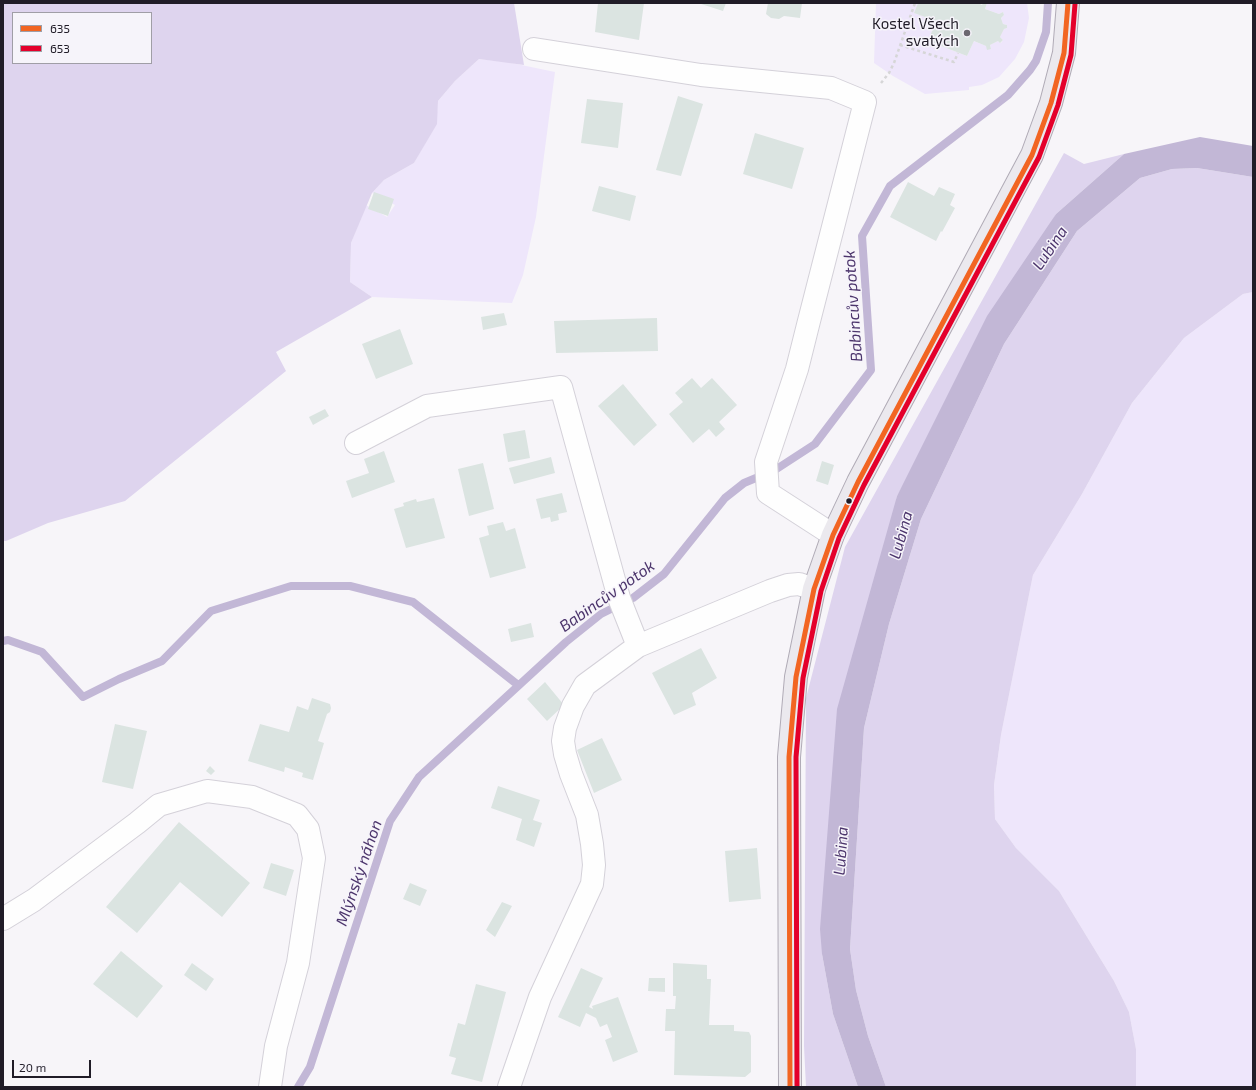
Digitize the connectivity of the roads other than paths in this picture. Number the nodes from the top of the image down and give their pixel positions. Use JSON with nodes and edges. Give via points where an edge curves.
{"nodes":[{"id":1,"x":1068,"y":3,"type":"edge"},
{"id":2,"x":534,"y":49,"type":"dead end"},
{"id":3,"x":356,"y":443,"type":"dead end"},
{"id":4,"x":833,"y":535,"type":"junction"},
{"id":5,"x":814,"y":589,"type":"junction"},
{"id":6,"x":638,"y":646,"type":"junction"},
{"id":7,"x":3,"y":919,"type":"edge"},
{"id":8,"x":270,"y":1087,"type":"edge"},
{"id":9,"x":509,"y":1087,"type":"edge"},
{"id":10,"x":790,"y":1087,"type":"edge"}],
"edges":[{"from":1,"to":4,"type":"main road","via":[[1064,53],[1051,103],[1032,155],[858,482]]},
{"from":2,"to":4,"type":"street","via":[[702,75],[831,88],[865,102],[798,369],[766,472],[768,493]]},
{"from":3,"to":6,"type":"street","via":[[427,406],[561,387],[621,604]]},
{"from":4,"to":5,"type":"main road"},
{"from":5,"to":6,"type":"street","via":[[799,584],[788,585]]},
{"from":5,"to":10,"type":"main road","via":[[796,677],[789,757]]},
{"from":6,"to":9,"type":"street","via":[[585,685],[573,706],[565,728],[565,754],[587,816],[592,844],[592,884],[540,997]]},
{"from":7,"to":8,"type":"street","via":[[34,900],[159,805],[207,791],[252,797],[297,816],[308,829],[314,858],[298,963],[276,1046]]}]}
